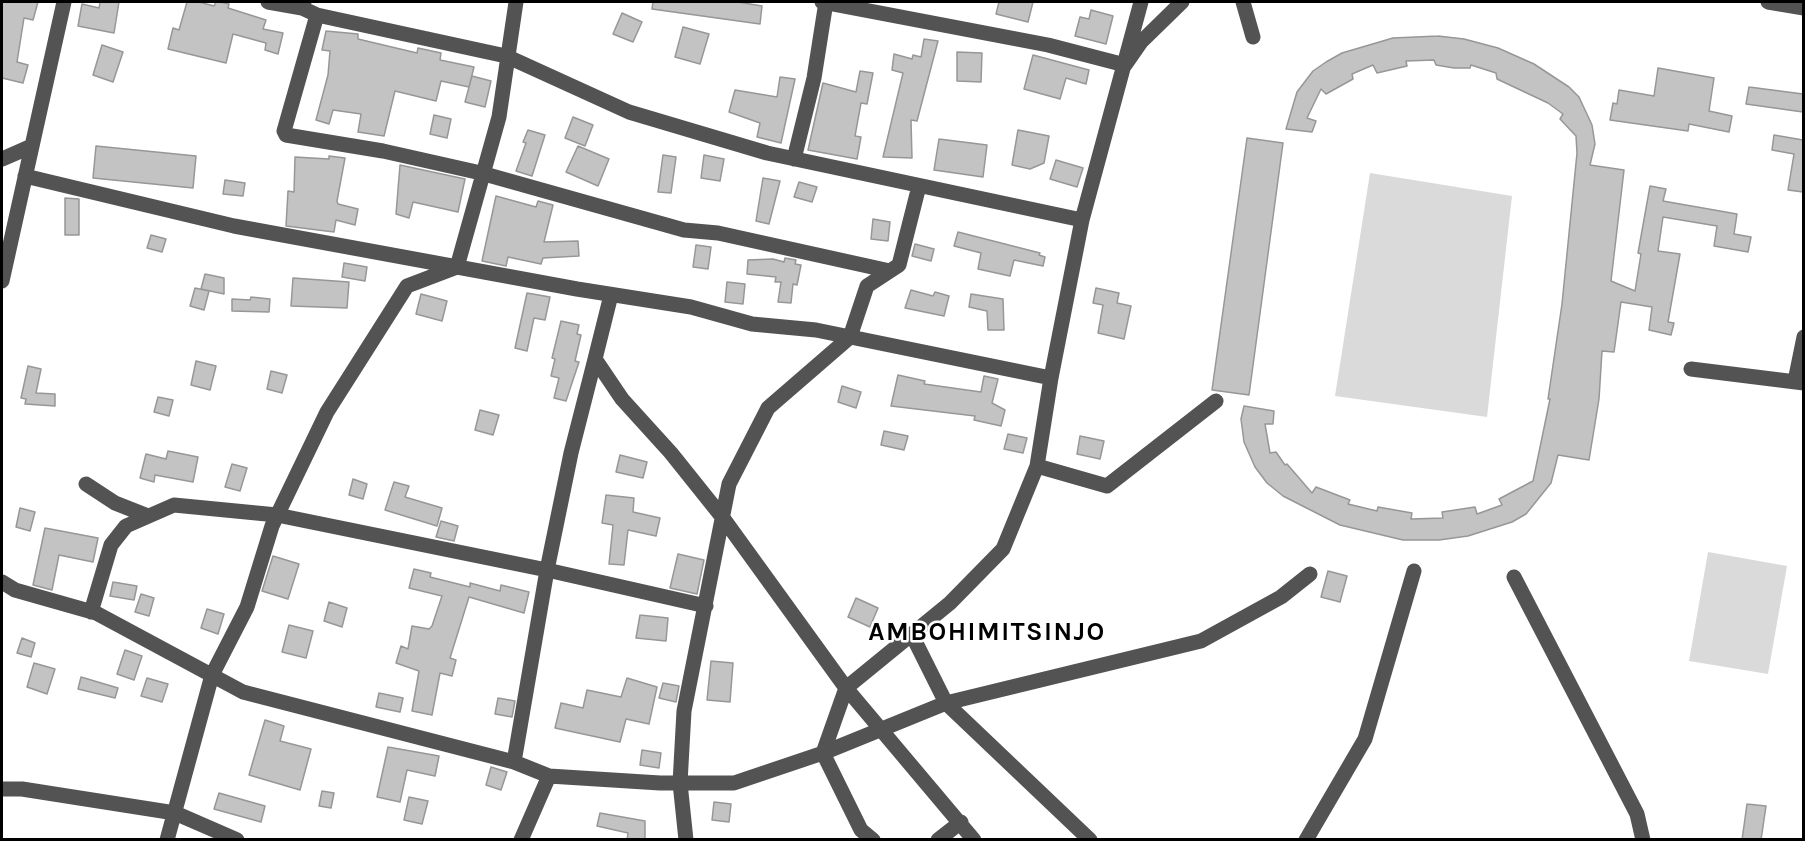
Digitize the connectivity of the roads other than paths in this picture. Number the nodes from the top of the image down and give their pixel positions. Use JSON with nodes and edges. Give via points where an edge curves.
{"nodes":[{"id":1,"x":64,"y":2,"type":"edge"},
{"id":2,"x":268,"y":2,"type":"edge"},
{"id":3,"x":516,"y":2,"type":"edge"},
{"id":4,"x":824,"y":2,"type":"edge"},
{"id":5,"x":1141,"y":2,"type":"edge"},
{"id":6,"x":1182,"y":2,"type":"edge"},
{"id":7,"x":1243,"y":2,"type":"edge"},
{"id":8,"x":1768,"y":2,"type":"edge"},
{"id":9,"x":303,"y":4,"type":"edge"},
{"id":10,"x":1803,"y":8,"type":"edge"},
{"id":11,"x":317,"y":15,"type":"junction"},
{"id":12,"x":1253,"y":37,"type":"dead end"},
{"id":13,"x":506,"y":56,"type":"junction"},
{"id":14,"x":1125,"y":65,"type":"junction"},
{"id":15,"x":32,"y":146,"type":"junction"},
{"id":16,"x":2,"y":159,"type":"edge"},
{"id":17,"x":794,"y":159,"type":"junction"},
{"id":18,"x":481,"y":173,"type":"junction"},
{"id":19,"x":25,"y":176,"type":"junction"},
{"id":20,"x":919,"y":186,"type":"junction"},
{"id":21,"x":1082,"y":220,"type":"junction"},
{"id":22,"x":457,"y":267,"type":"junction"},
{"id":23,"x":890,"y":271,"type":"junction"},
{"id":24,"x":2,"y":281,"type":"edge"},
{"id":25,"x":611,"y":295,"type":"junction"},
{"id":26,"x":850,"y":337,"type":"junction"},
{"id":27,"x":1803,"y":337,"type":"edge"},
{"id":28,"x":595,"y":359,"type":"junction"},
{"id":29,"x":1691,"y":369,"type":"dead end"},
{"id":30,"x":1051,"y":378,"type":"junction"},
{"id":31,"x":1799,"y":382,"type":"edge"},
{"id":32,"x":1216,"y":401,"type":"dead end"},
{"id":33,"x":1037,"y":466,"type":"junction"},
{"id":34,"x":86,"y":484,"type":"dead end"},
{"id":35,"x":277,"y":515,"type":"junction"},
{"id":36,"x":148,"y":516,"type":"junction"},
{"id":37,"x":723,"y":518,"type":"junction"},
{"id":38,"x":547,"y":570,"type":"junction"},
{"id":39,"x":1414,"y":571,"type":"dead end"},
{"id":40,"x":1310,"y":574,"type":"dead end"},
{"id":41,"x":1514,"y":576,"type":"dead end"},
{"id":42,"x":2,"y":582,"type":"edge"},
{"id":43,"x":706,"y":606,"type":"junction"},
{"id":44,"x":91,"y":612,"type":"junction"},
{"id":45,"x":912,"y":635,"type":"junction"},
{"id":46,"x":212,"y":675,"type":"junction"},
{"id":47,"x":846,"y":688,"type":"junction"},
{"id":48,"x":946,"y":703,"type":"junction"},
{"id":49,"x":880,"y":730,"type":"junction"},
{"id":50,"x":823,"y":753,"type":"junction"},
{"id":51,"x":514,"y":762,"type":"junction"},
{"id":52,"x":549,"y":776,"type":"junction"},
{"id":53,"x":680,"y":783,"type":"junction"},
{"id":54,"x":2,"y":789,"type":"edge"},
{"id":55,"x":175,"y":813,"type":"junction"},
{"id":56,"x":961,"y":822,"type":"junction"},
{"id":57,"x":167,"y":840,"type":"edge"},
{"id":58,"x":237,"y":840,"type":"edge"},
{"id":59,"x":521,"y":840,"type":"edge"},
{"id":60,"x":686,"y":840,"type":"edge"},
{"id":61,"x":873,"y":840,"type":"edge"},
{"id":62,"x":938,"y":840,"type":"edge"},
{"id":63,"x":974,"y":840,"type":"edge"},
{"id":64,"x":1090,"y":840,"type":"edge"},
{"id":65,"x":1306,"y":840,"type":"edge"},
{"id":66,"x":1642,"y":840,"type":"edge"}],
"edges":[{"from":1,"to":15,"type":"street"},
{"from":2,"to":9,"type":"street"},
{"from":3,"to":13,"type":"street"},
{"from":4,"to":14,"type":"street","via":[[1048,45]]},
{"from":4,"to":17,"type":"street","via":[[814,78]]},
{"from":5,"to":14,"type":"street"},
{"from":6,"to":14,"type":"street","via":[[1141,42]]},
{"from":7,"to":12,"type":"street"},
{"from":8,"to":10,"type":"street"},
{"from":9,"to":11,"type":"street"},
{"from":11,"to":13,"type":"street"},
{"from":11,"to":18,"type":"street","via":[[286,135]]},
{"from":13,"to":17,"type":"street","via":[[629,112]]},
{"from":13,"to":18,"type":"street","via":[[499,117]]},
{"from":14,"to":21,"type":"street"},
{"from":15,"to":16,"type":"street"},
{"from":15,"to":19,"type":"street"},
{"from":17,"to":20,"type":"street"},
{"from":18,"to":22,"type":"street"},
{"from":18,"to":23,"type":"street","via":[[684,230],[718,233]]},
{"from":19,"to":22,"type":"street","via":[[234,226]]},
{"from":19,"to":24,"type":"street"},
{"from":20,"to":21,"type":"street"},
{"from":20,"to":23,"type":"street","via":[[899,265]]},
{"from":21,"to":30,"type":"street"},
{"from":22,"to":25,"type":"street"},
{"from":22,"to":35,"type":"street","via":[[407,286],[327,412]]},
{"from":23,"to":26,"type":"street","via":[[867,286]]},
{"from":25,"to":26,"type":"street","via":[[691,307],[752,324]]},
{"from":25,"to":28,"type":"street"},
{"from":26,"to":30,"type":"street"},
{"from":26,"to":37,"type":"street","via":[[768,408],[729,484]]},
{"from":27,"to":31,"type":"street"},
{"from":28,"to":37,"type":"street","via":[[622,399]]},
{"from":28,"to":38,"type":"street"},
{"from":29,"to":31,"type":"street"},
{"from":30,"to":33,"type":"street"},
{"from":32,"to":33,"type":"street","via":[[1107,486]]},
{"from":33,"to":45,"type":"street","via":[[1003,549]]},
{"from":34,"to":36,"type":"street","via":[[115,503]]},
{"from":35,"to":36,"type":"street","via":[[174,505]]},
{"from":35,"to":38,"type":"street"},
{"from":35,"to":46,"type":"street","via":[[247,607]]},
{"from":36,"to":44,"type":"street","via":[[126,526],[111,545]]},
{"from":37,"to":43,"type":"street"},
{"from":37,"to":47,"type":"street"},
{"from":38,"to":43,"type":"street"},
{"from":38,"to":51,"type":"street"},
{"from":39,"to":65,"type":"street","via":[[1365,739]]},
{"from":40,"to":48,"type":"street","via":[[1281,597],[1201,641]]},
{"from":41,"to":66,"type":"street","via":[[1637,814]]},
{"from":42,"to":44,"type":"street","via":[[15,590]]},
{"from":43,"to":53,"type":"street","via":[[684,711]]},
{"from":44,"to":46,"type":"street"},
{"from":45,"to":47,"type":"street"},
{"from":45,"to":48,"type":"street"},
{"from":46,"to":51,"type":"street","via":[[243,692]]},
{"from":46,"to":55,"type":"street"},
{"from":47,"to":49,"type":"street"},
{"from":47,"to":50,"type":"street"},
{"from":48,"to":49,"type":"street"},
{"from":48,"to":64,"type":"street"},
{"from":49,"to":50,"type":"street"},
{"from":49,"to":56,"type":"street"},
{"from":50,"to":53,"type":"street","via":[[734,783]]},
{"from":50,"to":61,"type":"street","via":[[861,830]]},
{"from":51,"to":52,"type":"street"},
{"from":52,"to":53,"type":"street"},
{"from":52,"to":59,"type":"street"},
{"from":53,"to":60,"type":"street"},
{"from":54,"to":55,"type":"street"},
{"from":55,"to":57,"type":"street"},
{"from":55,"to":58,"type":"street"},
{"from":56,"to":62,"type":"street"},
{"from":56,"to":63,"type":"street"}]}
